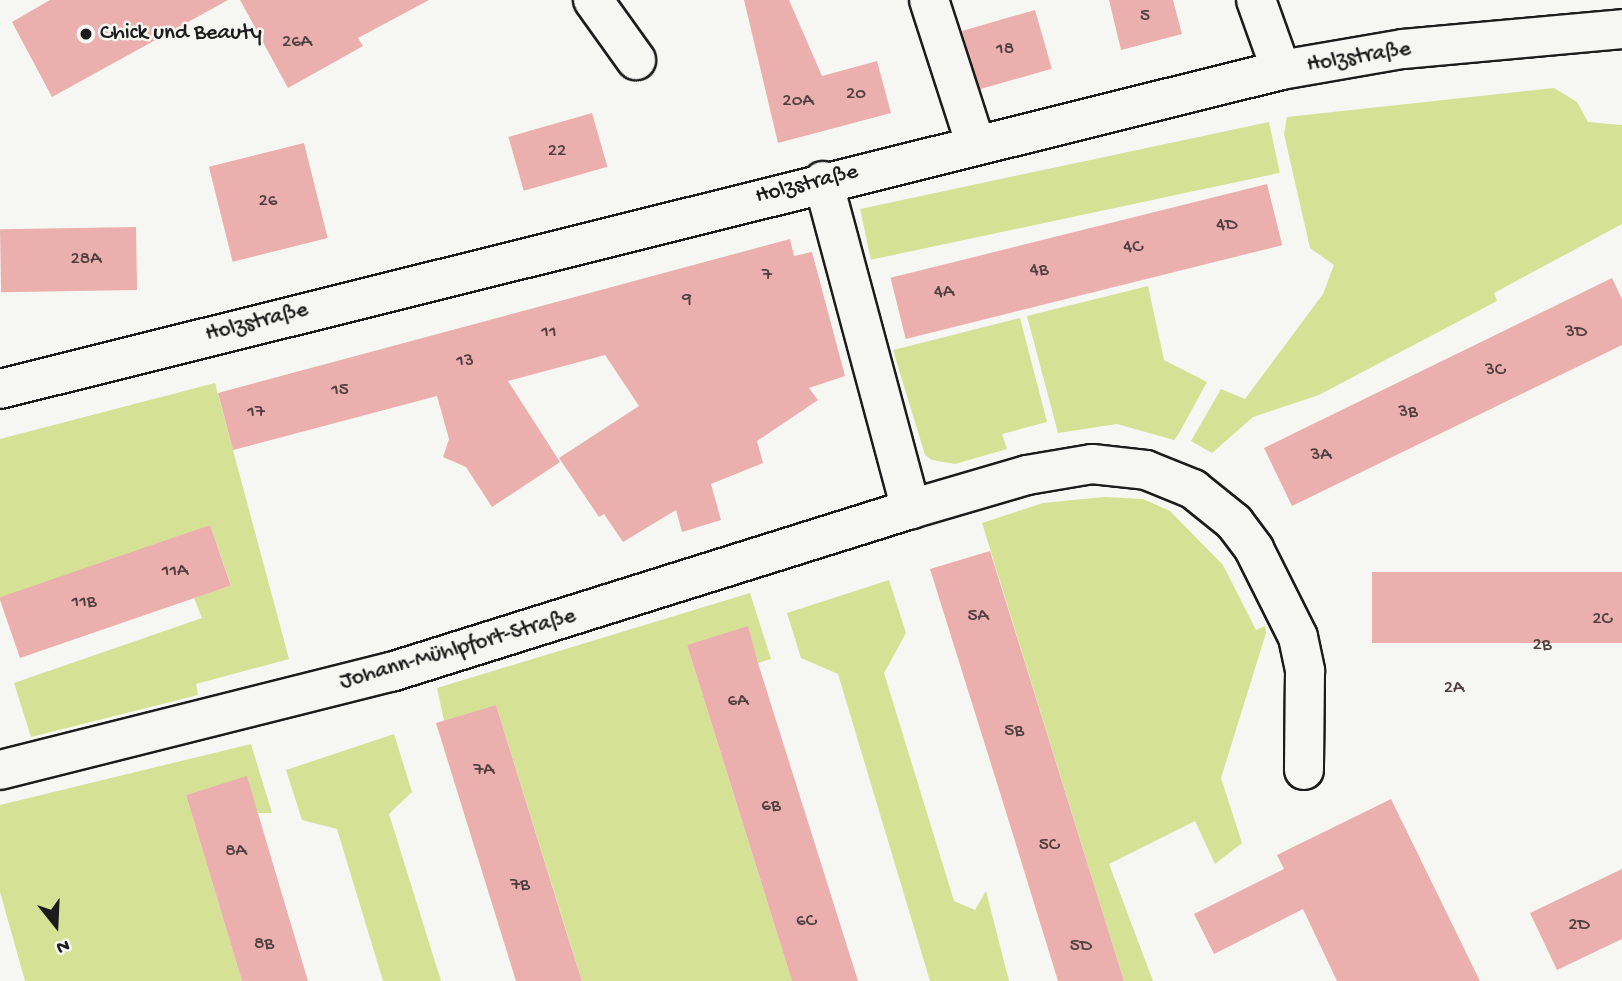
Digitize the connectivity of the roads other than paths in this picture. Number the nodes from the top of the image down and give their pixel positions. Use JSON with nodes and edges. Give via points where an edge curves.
{"nodes":[{"id":1,"x":593,"y":0,"type":"edge"},
{"id":2,"x":929,"y":0,"type":"edge"},
{"id":3,"x":1256,"y":0,"type":"edge"},
{"id":4,"x":1622,"y":29,"type":"edge"},
{"id":5,"x":636,"y":60,"type":"dead end"},
{"id":6,"x":1281,"y":70,"type":"junction"},
{"id":7,"x":975,"y":142,"type":"junction"},
{"id":8,"x":823,"y":181,"type":"junction"},
{"id":9,"x":0,"y":389,"type":"edge"},
{"id":10,"x":911,"y":509,"type":"junction"},
{"id":11,"x":0,"y":770,"type":"edge"},
{"id":12,"x":1304,"y":770,"type":"dead end"}],
"edges":[{"from":1,"to":5,"type":"street"},
{"from":2,"to":7,"type":"street"},
{"from":3,"to":6,"type":"street"},
{"from":4,"to":6,"type":"street","name":"Holzstraße","via":[[1403,49]]},
{"from":6,"to":7,"type":"street","name":"Holzstraße"},
{"from":7,"to":8,"type":"street","name":"Holzstraße"},
{"from":8,"to":9,"type":"street","name":"Holzstraße"},
{"from":8,"to":10,"type":"street"},
{"from":10,"to":11,"type":"street","name":"Johann-Mühlpfort-Straße","via":[[391,672]]},
{"from":10,"to":12,"type":"street","name":"Johann-Mühlpfort-Straße","via":[[1027,475],[1092,464],[1146,470],[1193,489],[1234,522],[1254,549],[1298,636],[1305,671]]}]}
